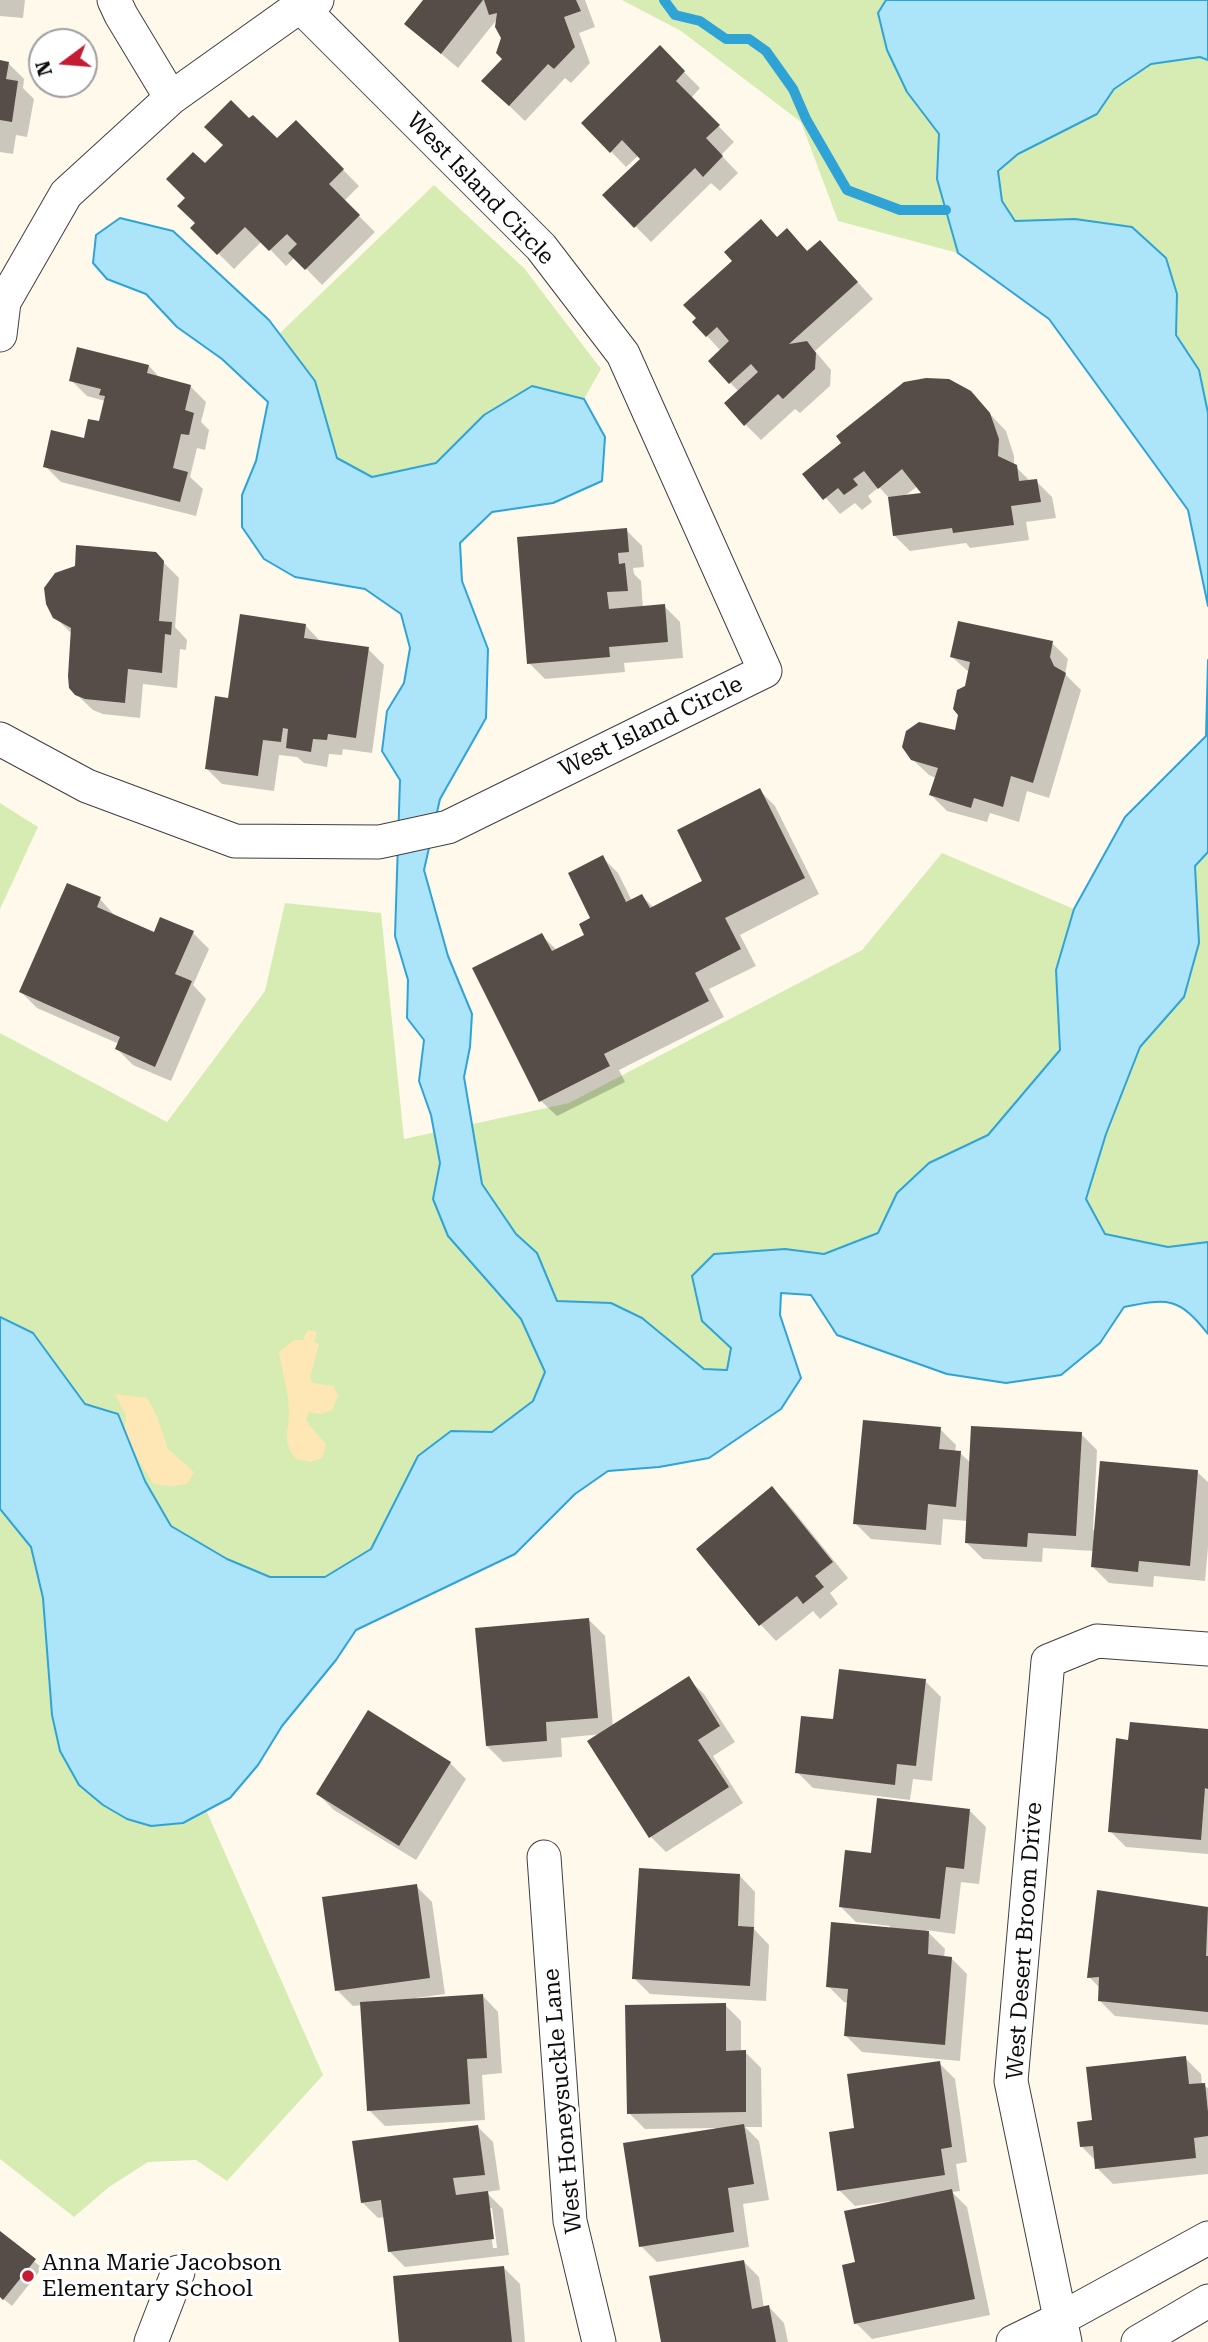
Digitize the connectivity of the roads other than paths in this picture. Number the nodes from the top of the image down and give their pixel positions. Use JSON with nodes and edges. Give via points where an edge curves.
{"nodes":[{"id":1,"x":114,"y":0,"type":"edge"},
{"id":2,"x":307,"y":2,"type":"edge"},
{"id":3,"x":171,"y":98,"type":"junction"},
{"id":4,"x":0,"y":335,"type":"edge"},
{"id":5,"x":0,"y":739,"type":"edge"},
{"id":6,"x":1208,"y":1649,"type":"edge"},
{"id":7,"x":544,"y":1857,"type":"dead end"},
{"id":8,"x":1208,"y":2238,"type":"edge"},
{"id":9,"x":178,"y":2272,"type":"dead end"},
{"id":10,"x":1208,"y":2301,"type":"edge"},
{"id":11,"x":1063,"y":2330,"type":"edge"},
{"id":12,"x":151,"y":2342,"type":"edge"},
{"id":13,"x":599,"y":2342,"type":"edge"},
{"id":14,"x":1013,"y":2342,"type":"edge"},
{"id":15,"x":1138,"y":2342,"type":"edge"}],
"edges":[{"from":1,"to":3,"type":"street"},
{"from":2,"to":3,"type":"street","name":"West Island Circle"},
{"from":2,"to":5,"type":"street","name":"West Island Circle","via":[[541,247],[623,354],[765,671],[448,827],[379,842],[234,841],[87,786]]},
{"from":3,"to":4,"type":"street","name":"West Island Circle","via":[[66,194],[4,302]]},
{"from":6,"to":11,"type":"street","name":"West Desert Broom Drive","via":[[1097,1641],[1048,1661],[1011,2081]]},
{"from":7,"to":13,"type":"street","name":"West Honeysuckle Lane","via":[[570,2221]]},
{"from":8,"to":11,"type":"street"},
{"from":9,"to":12,"type":"street"},
{"from":10,"to":15,"type":"street"},
{"from":11,"to":14,"type":"street"}]}
